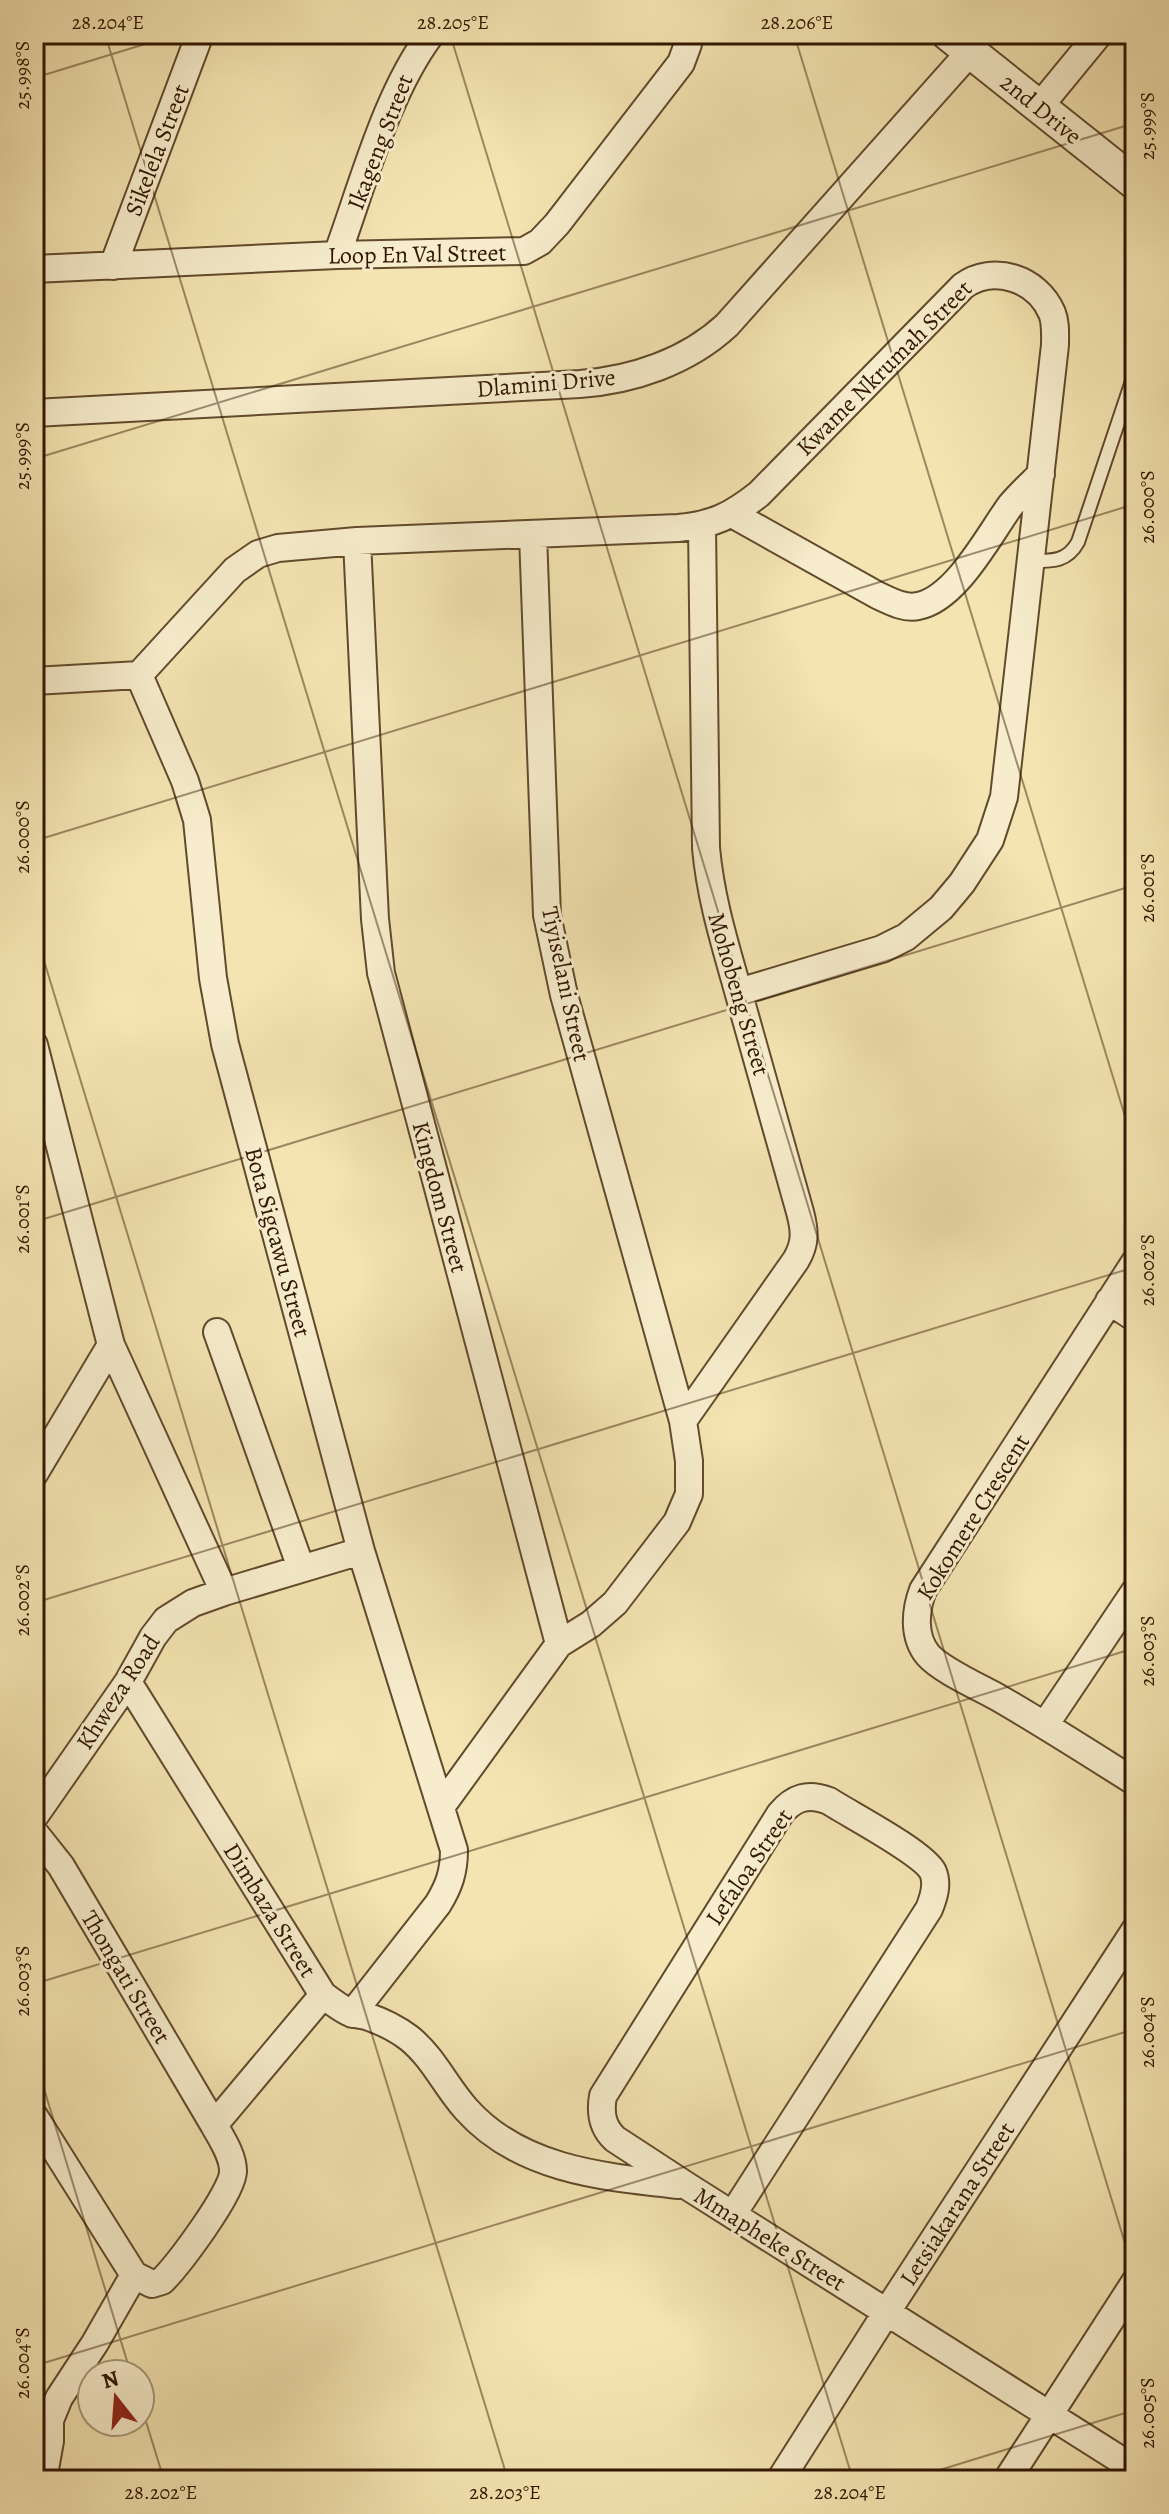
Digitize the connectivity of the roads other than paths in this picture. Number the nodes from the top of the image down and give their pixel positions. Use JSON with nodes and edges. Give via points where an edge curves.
{"nodes":[{"id":1,"x":200,"y":34,"type":"edge"},
{"id":2,"x":431,"y":34,"type":"edge"},
{"id":3,"x":688,"y":34,"type":"edge"},
{"id":4,"x":1099,"y":34,"type":"edge"},
{"id":5,"x":959,"y":43,"type":"edge"},
{"id":6,"x":1039,"y":107,"type":"junction"},
{"id":7,"x":1135,"y":183,"type":"edge"},
{"id":8,"x":337,"y":255,"type":"junction"},
{"id":9,"x":113,"y":266,"type":"junction"},
{"id":10,"x":34,"y":269,"type":"edge"},
{"id":11,"x":1135,"y":372,"type":"edge"},
{"id":12,"x":34,"y":413,"type":"edge"},
{"id":13,"x":1041,"y":474,"type":"junction"},
{"id":14,"x":732,"y":514,"type":"junction"},
{"id":15,"x":702,"y":526,"type":"junction"},
{"id":16,"x":533,"y":535,"type":"junction"},
{"id":17,"x":357,"y":541,"type":"junction"},
{"id":18,"x":1031,"y":561,"type":"junction"},
{"id":19,"x":139,"y":675,"type":"junction"},
{"id":20,"x":34,"y":681,"type":"edge"},
{"id":21,"x":739,"y":992,"type":"junction"},
{"id":22,"x":34,"y":1045,"type":"edge"},
{"id":23,"x":1135,"y":1262,"type":"edge"},
{"id":24,"x":1109,"y":1301,"type":"junction"},
{"id":25,"x":1135,"y":1318,"type":"edge"},
{"id":26,"x":217,"y":1332,"type":"dead end"},
{"id":27,"x":111,"y":1345,"type":"junction"},
{"id":28,"x":683,"y":1421,"type":"junction"},
{"id":29,"x":34,"y":1474,"type":"edge"},
{"id":30,"x":361,"y":1551,"type":"junction"},
{"id":31,"x":301,"y":1568,"type":"junction"},
{"id":32,"x":1135,"y":1591,"type":"edge"},
{"id":33,"x":224,"y":1592,"type":"junction"},
{"id":34,"x":559,"y":1644,"type":"junction"},
{"id":35,"x":128,"y":1682,"type":"junction"},
{"id":36,"x":1045,"y":1725,"type":"junction"},
{"id":37,"x":1135,"y":1782,"type":"edge"},
{"id":38,"x":441,"y":1807,"type":"junction"},
{"id":39,"x":34,"y":1817,"type":"edge"},
{"id":40,"x":34,"y":1832,"type":"edge"},
{"id":41,"x":1135,"y":1930,"type":"edge"},
{"id":42,"x":323,"y":1995,"type":"junction"},
{"id":43,"x":352,"y":2014,"type":"junction"},
{"id":44,"x":34,"y":2116,"type":"edge"},
{"id":45,"x":214,"y":2125,"type":"junction"},
{"id":46,"x":687,"y":2186,"type":"junction"},
{"id":47,"x":733,"y":2214,"type":"junction"},
{"id":48,"x":134,"y":2275,"type":"junction"},
{"id":49,"x":1135,"y":2282,"type":"edge"},
{"id":50,"x":886,"y":2313,"type":"junction"},
{"id":51,"x":34,"y":2396,"type":"edge"},
{"id":52,"x":1049,"y":2415,"type":"junction"},
{"id":53,"x":50,"y":2420,"type":"junction"},
{"id":54,"x":1135,"y":2469,"type":"edge"},
{"id":55,"x":43,"y":2480,"type":"edge"},
{"id":56,"x":780,"y":2480,"type":"edge"},
{"id":57,"x":1007,"y":2480,"type":"edge"}],
"edges":[{"from":1,"to":9,"type":"street","name":"Sikelela Street"},
{"from":2,"to":8,"type":"street","name":"Ikageng Street","via":[[400,85]]},
{"from":3,"to":8,"type":"street","name":"Loop En Val Street","via":[[681,63],[557,224],[533,247],[516,252]]},
{"from":4,"to":6,"type":"street"},
{"from":5,"to":6,"type":"street","name":"2nd Drive"},
{"from":5,"to":12,"type":"street","name":"Dlamini Drive","via":[[727,325],[672,361],[622,378],[580,384]]},
{"from":6,"to":7,"type":"street","name":"2nd Drive"},
{"from":8,"to":9,"type":"street","name":"Loop En Val Street"},
{"from":9,"to":10,"type":"street","name":"Loop En Val Street"},
{"from":11,"to":18,"type":"lane","via":[[1072,553]]},
{"from":13,"to":14,"type":"street","via":[[952,585],[915,607],[877,595]]},
{"from":13,"to":14,"type":"street","name":"Kwame Nkrumah Street","via":[[1055,324],[1043,299],[1026,284],[985,274],[963,286],[759,494]]},
{"from":13,"to":18,"type":"street","name":"Kwame Nkrumah Street"},
{"from":14,"to":15,"type":"street","name":"Kwame Nkrumah Street"},
{"from":15,"to":16,"type":"street","name":"Kwame Nkrumah Street"},
{"from":15,"to":21,"type":"street","name":"Mohobeng Street","via":[[706,848],[714,909]]},
{"from":16,"to":17,"type":"street","name":"Kwame Nkrumah Street"},
{"from":16,"to":28,"type":"street","name":"Tiyiselani Street","via":[[550,928],[570,1020]]},
{"from":17,"to":19,"type":"street","name":"Kwame Nkrumah Street","via":[[278,548],[250,558]]},
{"from":17,"to":34,"type":"street","name":"Kingdom Street","via":[[381,973]]},
{"from":18,"to":21,"type":"street","name":"Kwame Nkrumah Street","via":[[1004,797],[983,851],[952,896],[906,937]]},
{"from":19,"to":20,"type":"street"},
{"from":19,"to":30,"type":"street","name":"Bota Sigcawu Street","via":[[197,820],[225,1044]]},
{"from":21,"to":28,"type":"street","name":"Mohobeng Street","via":[[804,1243]]},
{"from":22,"to":27,"type":"street"},
{"from":23,"to":24,"type":"street","name":"Kokomere Crescent"},
{"from":24,"to":25,"type":"street"},
{"from":24,"to":36,"type":"street","name":"Kokomere Crescent","via":[[917,1605],[917,1628],[929,1656]]},
{"from":26,"to":31,"type":"street"},
{"from":27,"to":29,"type":"street"},
{"from":27,"to":33,"type":"street"},
{"from":28,"to":34,"type":"street","name":"Tiyiselani Street","via":[[690,1480],[677,1522],[615,1603]]},
{"from":30,"to":31,"type":"street","name":"Khweza Road"},
{"from":30,"to":38,"type":"street","name":"Bota Sigcawu Street"},
{"from":31,"to":33,"type":"street","name":"Khweza Road"},
{"from":32,"to":36,"type":"street"},
{"from":33,"to":35,"type":"street","name":"Khweza Road","via":[[166,1620]]},
{"from":34,"to":38,"type":"street"},
{"from":35,"to":39,"type":"street","name":"Khweza Road"},
{"from":35,"to":42,"type":"street","name":"Dimbaza Street"},
{"from":36,"to":37,"type":"street","name":"Kokomere Crescent"},
{"from":38,"to":43,"type":"street","name":"Bota Sigcawu Street","via":[[454,1850],[448,1888]]},
{"from":40,"to":45,"type":"street","name":"Thongati Street","via":[[61,1866]]},
{"from":41,"to":50,"type":"street","name":"Letsiakarana Street"},
{"from":42,"to":43,"type":"street","name":"Mmapheke Street"},
{"from":42,"to":45,"type":"street","name":"Dimbaza Street"},
{"from":43,"to":46,"type":"street","name":"Mmapheke Street","via":[[382,2022],[411,2040],[466,2109],[510,2146],[600,2177]]},
{"from":44,"to":48,"type":"street"},
{"from":45,"to":48,"type":"street","name":"Thongati Street","via":[[233,2171],[228,2189],[166,2277],[152,2284]]},
{"from":46,"to":47,"type":"street","name":"Mmapheke Street"},
{"from":46,"to":47,"type":"street","name":"Lefaloa Street","via":[[606,2131],[603,2096],[780,1814],[788,1804],[808,1796],[829,1801],[927,1863],[933,1872],[934,1896]]},
{"from":47,"to":50,"type":"street","name":"Mmapheke Street"},
{"from":48,"to":53,"type":"street"},
{"from":49,"to":52,"type":"street"},
{"from":50,"to":52,"type":"street","name":"Mmapheke Street"},
{"from":50,"to":56,"type":"street","name":"Letsiakarana Street"},
{"from":51,"to":53,"type":"street"},
{"from":52,"to":54,"type":"street","name":"Mmapheke Street"},
{"from":52,"to":57,"type":"street"},
{"from":53,"to":55,"type":"street"}]}
